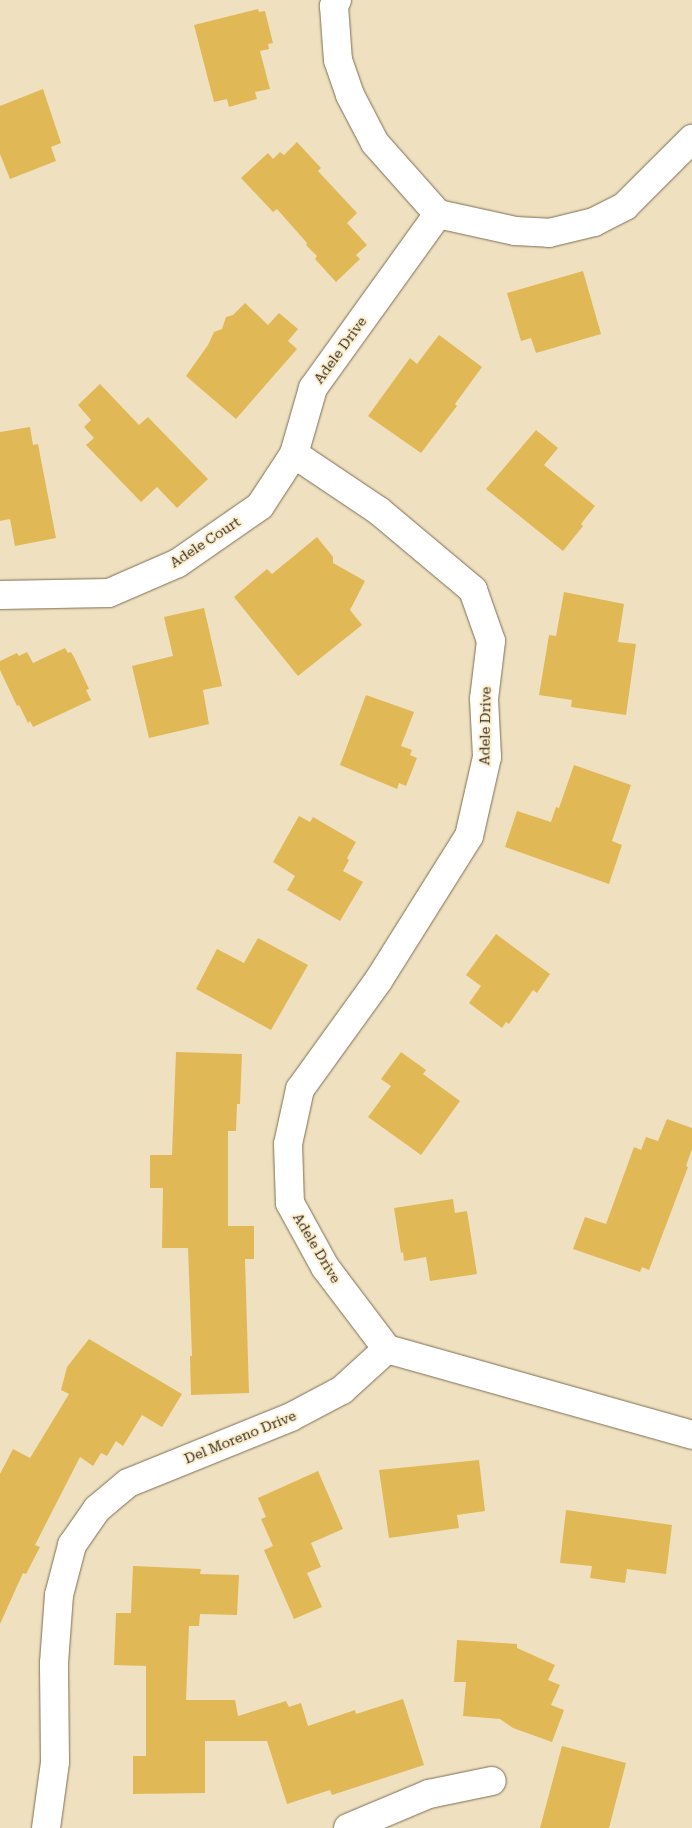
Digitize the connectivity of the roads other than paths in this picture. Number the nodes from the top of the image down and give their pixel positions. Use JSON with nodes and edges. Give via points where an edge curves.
{"nodes":[{"id":1,"x":337,"y":0,"type":"edge"},
{"id":2,"x":692,"y":139,"type":"edge"},
{"id":3,"x":438,"y":214,"type":"junction"},
{"id":4,"x":294,"y":454,"type":"junction"},
{"id":5,"x":0,"y":595,"type":"edge"},
{"id":6,"x":387,"y":1349,"type":"junction"},
{"id":7,"x":692,"y":1435,"type":"edge"},
{"id":8,"x":492,"y":1781,"type":"dead end"},
{"id":9,"x":46,"y":1828,"type":"edge"},
{"id":10,"x":348,"y":1828,"type":"edge"}],
"edges":[{"from":1,"to":3,"type":"street","via":[[334,6],[338,60],[350,95],[376,143]]},
{"from":2,"to":3,"type":"street","via":[[625,206],[594,222],[549,233],[515,231]]},
{"from":3,"to":4,"type":"street","name":"Adele Drive","via":[[313,388]]},
{"from":4,"to":5,"type":"street","name":"Adele Court","via":[[260,506],[178,563],[109,593]]},
{"from":4,"to":6,"type":"street","name":"Adele Drive","via":[[379,511],[473,590],[491,641],[484,699],[487,757],[469,836],[378,981],[300,1089],[288,1144],[290,1203],[325,1267]]},
{"from":6,"to":7,"type":"street"},
{"from":6,"to":9,"type":"street","name":"Del Moreno Drive","via":[[342,1390],[291,1417],[128,1483],[97,1510],[72,1545],[59,1595],[54,1663],[55,1762]]},
{"from":8,"to":10,"type":"street","via":[[430,1794]]}]}
